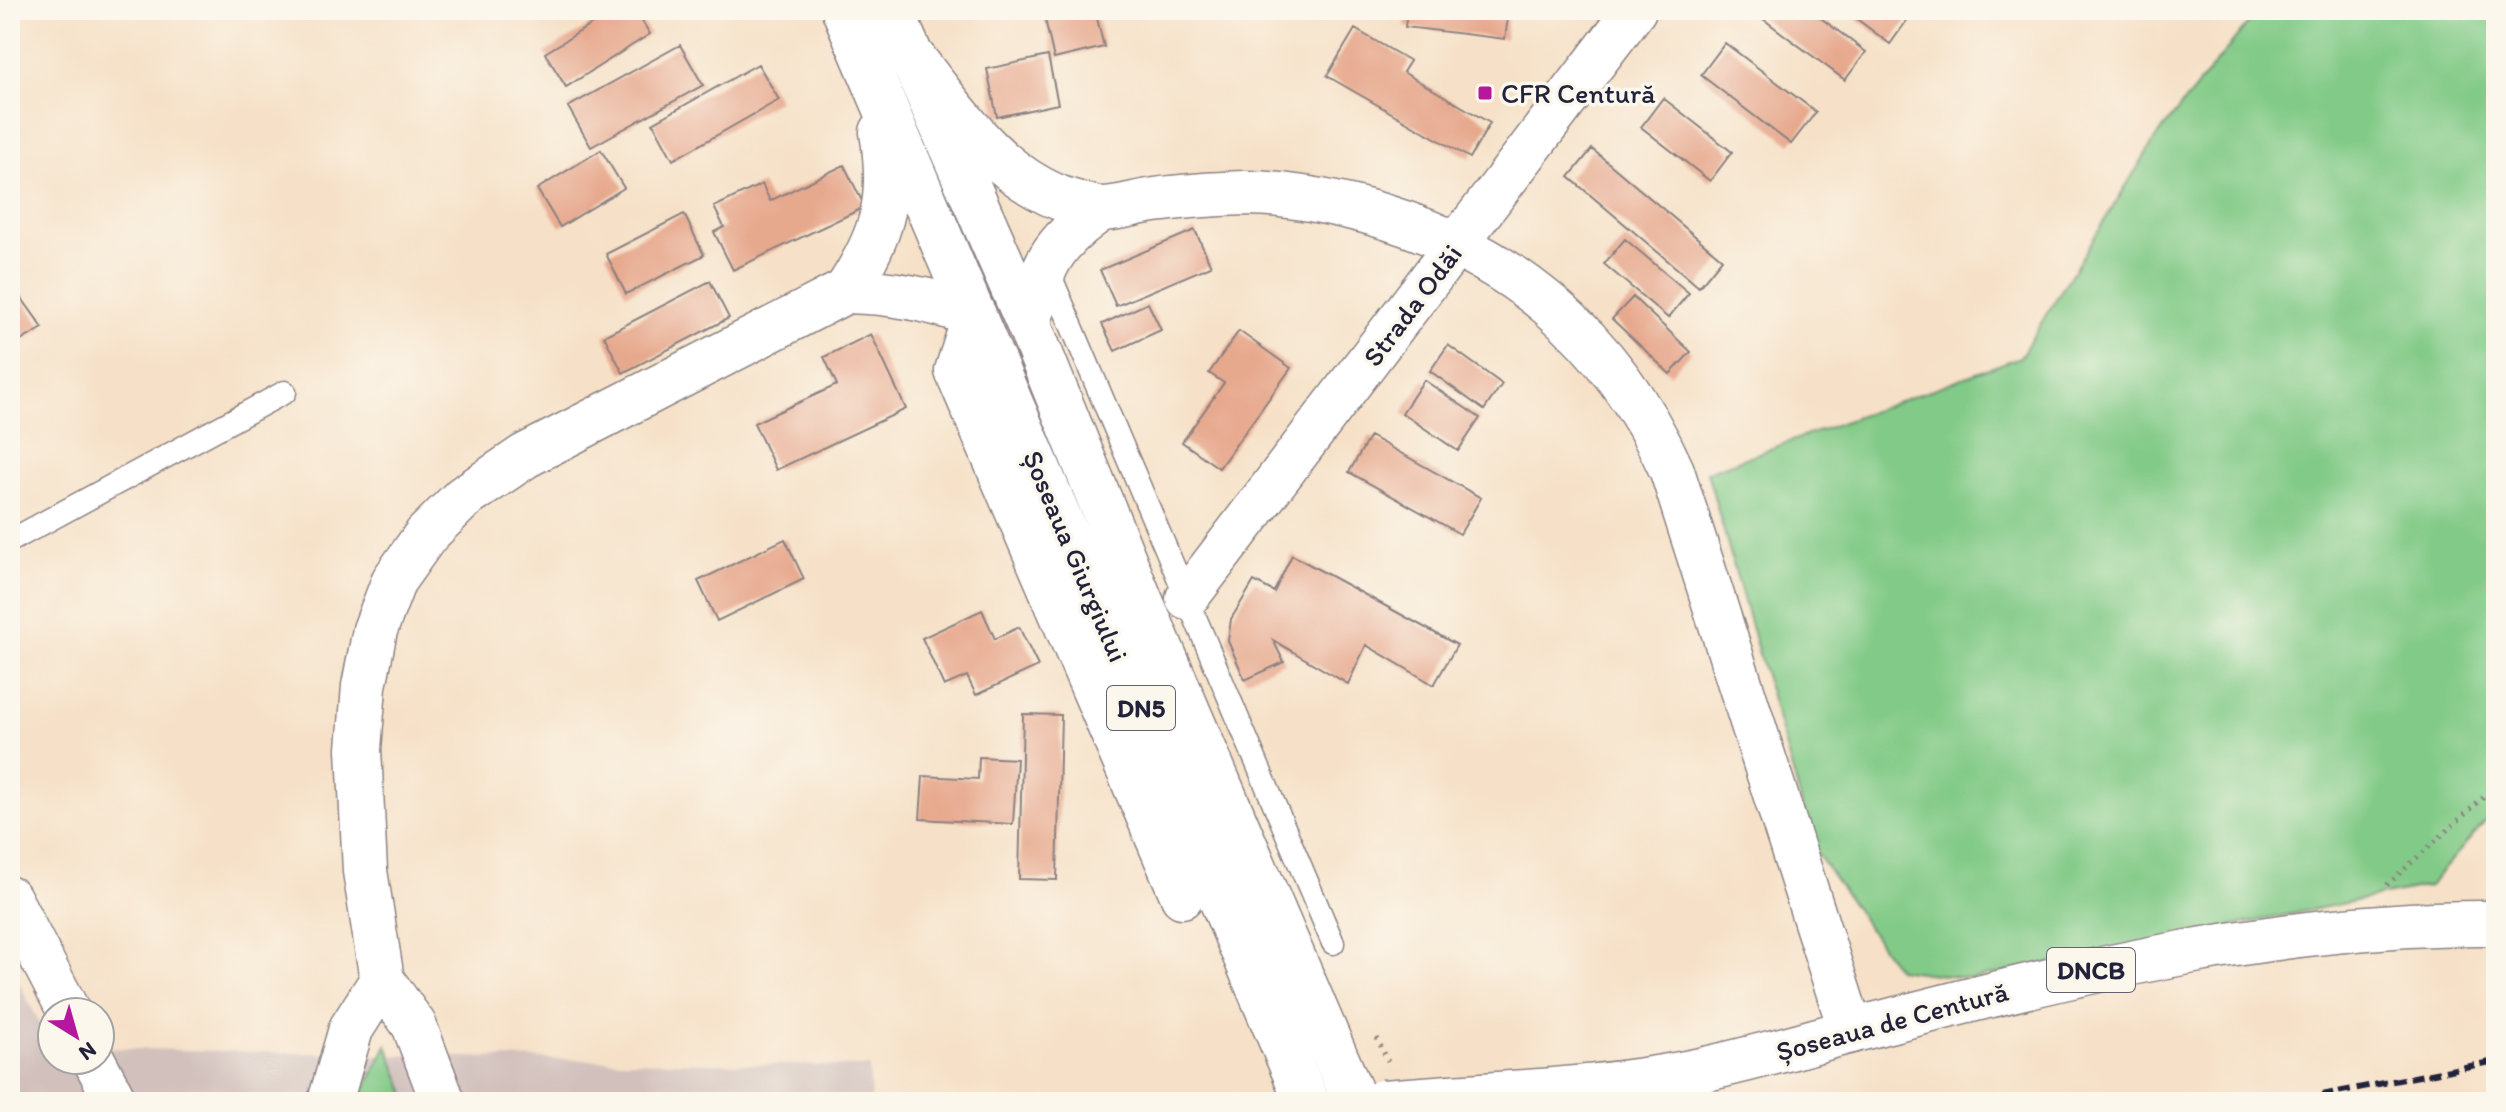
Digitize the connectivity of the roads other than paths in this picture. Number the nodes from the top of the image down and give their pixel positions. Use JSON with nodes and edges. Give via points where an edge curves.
{"nodes":[{"id":1,"x":844,"y":10,"type":"edge"},
{"id":2,"x":891,"y":10,"type":"edge"},
{"id":3,"x":1635,"y":10,"type":"edge"},
{"id":4,"x":913,"y":58,"type":"junction"},
{"id":5,"x":872,"y":77,"type":"junction"},
{"id":6,"x":1101,"y":209,"type":"junction"},
{"id":7,"x":1458,"y":245,"type":"junction"},
{"id":8,"x":1045,"y":264,"type":"junction"},
{"id":9,"x":846,"y":291,"type":"junction"},
{"id":10,"x":974,"y":315,"type":"junction"},
{"id":11,"x":1029,"y":325,"type":"junction"},
{"id":12,"x":285,"y":392,"type":"dead end"},
{"id":13,"x":10,"y":541,"type":"edge"},
{"id":14,"x":1187,"y":598,"type":"junction"},
{"id":15,"x":1182,"y":897,"type":"dead end"},
{"id":16,"x":10,"y":898,"type":"edge"},
{"id":17,"x":2496,"y":923,"type":"edge"},
{"id":18,"x":1333,"y":943,"type":"dead end"},
{"id":19,"x":382,"y":980,"type":"junction"},
{"id":20,"x":61,"y":996,"type":"edge"},
{"id":21,"x":1851,"y":1031,"type":"junction"},
{"id":22,"x":102,"y":1076,"type":"edge"},
{"id":23,"x":1387,"y":1084,"type":"edge"},
{"id":24,"x":116,"y":1102,"type":"edge"},
{"id":25,"x":330,"y":1102,"type":"edge"},
{"id":26,"x":443,"y":1102,"type":"edge"},
{"id":27,"x":1307,"y":1102,"type":"edge"},
{"id":28,"x":1355,"y":1102,"type":"edge"}],
"edges":[{"from":1,"to":5,"type":"main road","name":"Șoseaua Giurgiului","number":"DN5"},
{"from":2,"to":4,"type":"main road","name":"Șoseaua Giurgiului","number":"DN5"},
{"from":3,"to":7,"type":"street","name":"Strada Odăi"},
{"from":4,"to":6,"type":"main road","via":[[998,161],[1061,198]]},
{"from":4,"to":11,"type":"main road","name":"Șoseaua Giurgiului","number":"DN5"},
{"from":5,"to":9,"type":"main road","via":[[888,189],[880,231]]},
{"from":5,"to":10,"type":"main road","name":"Șoseaua Giurgiului","number":"DN5"},
{"from":6,"to":7,"type":"main road","via":[[1247,193],[1326,201],[1396,220]]},
{"from":6,"to":8,"type":"main road","via":[[1078,225]]},
{"from":7,"to":14,"type":"street","name":"Strada Odăi"},
{"from":7,"to":21,"type":"main road","via":[[1505,269],[1568,321],[1651,424],[1676,484]]},
{"from":8,"to":11,"type":"main road"},
{"from":8,"to":14,"type":"lane"},
{"from":9,"to":10,"type":"main road","via":[[928,298]]},
{"from":9,"to":19,"type":"main road","via":[[525,456],[463,498],[426,535],[394,580],[375,630],[359,749],[365,871]]},
{"from":10,"to":15,"type":"street","via":[[956,371]]},
{"from":10,"to":27,"type":"main road","name":"Șoseaua Giurgiului","number":"DN5"},
{"from":11,"to":28,"type":"main road","name":"Șoseaua Giurgiului","number":"DN5"},
{"from":12,"to":13,"type":"lane"},
{"from":14,"to":18,"type":"lane"},
{"from":16,"to":20,"type":"street"},
{"from":17,"to":21,"type":"main road","name":"Șoseaua de Centură","number":"DNCB","via":[[2334,929],[2215,945],[2087,971]]},
{"from":19,"to":25,"type":"main road","via":[[351,1029]]},
{"from":19,"to":26,"type":"main road","via":[[414,1025]]},
{"from":21,"to":23,"type":"main road","name":"Șoseaua de Centură","number":"DNCB","bridge":true,"via":[[1751,1059],[1625,1083],[1450,1097]]},
{"from":22,"to":24,"type":"street"}]}
